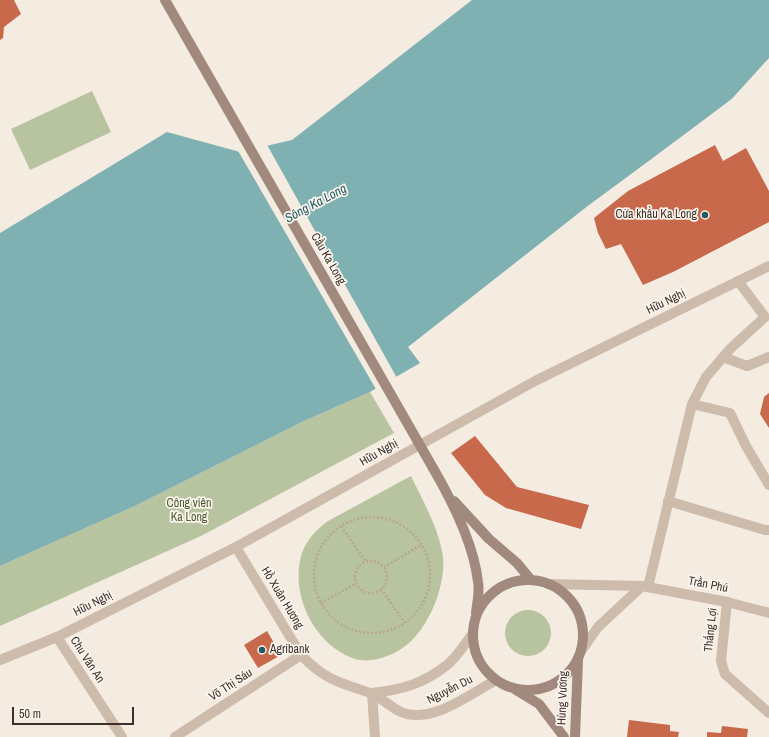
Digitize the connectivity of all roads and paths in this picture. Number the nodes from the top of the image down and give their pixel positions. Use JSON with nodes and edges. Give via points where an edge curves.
{"nodes":[{"id":1,"x":165,"y":0,"type":"edge"},
{"id":2,"x":769,"y":266,"type":"edge"},
{"id":3,"x":738,"y":281,"type":"junction"},
{"id":4,"x":723,"y":357,"type":"junction"},
{"id":5,"x":769,"y":357,"type":"edge"},
{"id":6,"x":692,"y":404,"type":"junction"},
{"id":7,"x":769,"y":485,"type":"edge"},
{"id":8,"x":450,"y":496,"type":"junction"},
{"id":9,"x":668,"y":500,"type":"junction"},
{"id":10,"x":341,"y":526,"type":"junction"},
{"id":11,"x":769,"y":530,"type":"edge"},
{"id":12,"x":421,"y":545,"type":"junction"},
{"id":13,"x":236,"y":547,"type":"junction"},
{"id":14,"x":366,"y":562,"type":"junction"},
{"id":15,"x":384,"y":567,"type":"junction"},
{"id":16,"x":531,"y":580,"type":"junction"},
{"id":17,"x":357,"y":583,"type":"junction"},
{"id":18,"x":548,"y":584,"type":"junction"},
{"id":19,"x":645,"y":587,"type":"junction"},
{"id":20,"x":381,"y":590,"type":"junction"},
{"id":21,"x":728,"y":602,"type":"junction"},
{"id":22,"x":321,"y":603,"type":"junction"},
{"id":23,"x":769,"y":613,"type":"edge"},
{"id":24,"x":476,"y":619,"type":"junction"},
{"id":25,"x":405,"y":623,"type":"junction"},
{"id":26,"x":473,"y":633,"type":"junction"},
{"id":27,"x":57,"y":637,"type":"junction"},
{"id":28,"x":582,"y":650,"type":"junction"},
{"id":29,"x":301,"y":655,"type":"junction"},
{"id":30,"x":0,"y":660,"type":"edge"},
{"id":31,"x":578,"y":660,"type":"junction"},
{"id":32,"x":496,"y":680,"type":"junction"},
{"id":33,"x":514,"y":689,"type":"junction"},
{"id":34,"x":372,"y":694,"type":"junction"},
{"id":35,"x":769,"y":713,"type":"edge"},
{"id":36,"x":122,"y":737,"type":"edge"},
{"id":37,"x":174,"y":737,"type":"edge"},
{"id":38,"x":375,"y":737,"type":"edge"},
{"id":39,"x":564,"y":737,"type":"edge"},
{"id":40,"x":575,"y":737,"type":"edge"}],
"edges":[{"from":1,"to":8,"type":"main road","name":"Cầu Ka Long","bridge":true},
{"from":2,"to":3,"type":"street","name":"Hữu Nghị"},
{"from":3,"to":4,"type":"street","via":[[765,317]]},
{"from":3,"to":13,"type":"street","name":"Hữu Nghị","via":[[535,381]]},
{"from":4,"to":5,"type":"street","via":[[748,366]]},
{"from":4,"to":6,"type":"street","via":[[706,377]]},
{"from":6,"to":7,"type":"street","via":[[730,413]]},
{"from":6,"to":9,"type":"street"},
{"from":8,"to":16,"type":"main road"},
{"from":8,"to":24,"type":"main road","via":[[470,551],[478,583]]},
{"from":9,"to":11,"type":"street"},
{"from":9,"to":19,"type":"street"},
{"from":10,"to":12,"type":"path","via":[[370,517],[385,519],[412,534]]},
{"from":10,"to":14,"type":"path"},
{"from":10,"to":22,"type":"path","via":[[325,541],[316,560],[314,582]]},
{"from":12,"to":15,"type":"path"},
{"from":12,"to":25,"type":"path","via":[[428,560],[428,590],[422,604]]},
{"from":13,"to":27,"type":"street","name":"Hữu Nghị"},
{"from":13,"to":29,"type":"street","name":"Hồ Xuân Hương"},
{"from":14,"to":15,"type":"path","via":[[374,562]]},
{"from":14,"to":17,"type":"path","via":[[357,571]]},
{"from":15,"to":20,"type":"path","via":[[387,576]]},
{"from":16,"to":18,"type":"main road"},
{"from":16,"to":24,"type":"main road","via":[[513,582],[497,590],[484,602]]},
{"from":17,"to":20,"type":"path","via":[[366,592]]},
{"from":17,"to":22,"type":"path"},
{"from":18,"to":19,"type":"street","name":"Trần Phú"},
{"from":18,"to":28,"type":"main road","via":[[562,592],[573,603],[584,634]]},
{"from":19,"to":21,"type":"street","name":"Trần Phú"},
{"from":19,"to":28,"type":"street","via":[[598,628]]},
{"from":20,"to":25,"type":"path"},
{"from":21,"to":23,"type":"street","name":"Trần Phú"},
{"from":21,"to":35,"type":"street","name":"Thắng Lợi","via":[[721,661],[725,674]]},
{"from":22,"to":25,"type":"path","via":[[336,620],[356,631],[371,634],[387,632]]},
{"from":24,"to":26,"type":"main road"},
{"from":26,"to":32,"type":"main road","via":[[476,651],[484,668]]},
{"from":26,"to":34,"type":"street","name":"Nguyễn Du","via":[[447,665],[424,679],[409,687]]},
{"from":27,"to":30,"type":"street","name":"Hữu Nghị"},
{"from":27,"to":36,"type":"street","name":"Chu Văn An"},
{"from":28,"to":31,"type":"main road"},
{"from":29,"to":34,"type":"street","name":"Hồ Xuân Hương","via":[[327,677],[342,685]]},
{"from":29,"to":37,"type":"street","name":"Võ Thị Sáu"},
{"from":31,"to":33,"type":"main road","via":[[567,675],[551,686],[533,690]]},
{"from":31,"to":40,"type":"main road","name":"Hùng Vương"},
{"from":32,"to":33,"type":"main road"},
{"from":32,"to":34,"type":"street","name":"Nguyễn Du","via":[[433,714],[414,716],[402,712]]},
{"from":33,"to":39,"type":"main road","name":"Hùng Vương","via":[[539,704]]},
{"from":34,"to":38,"type":"street"}]}
